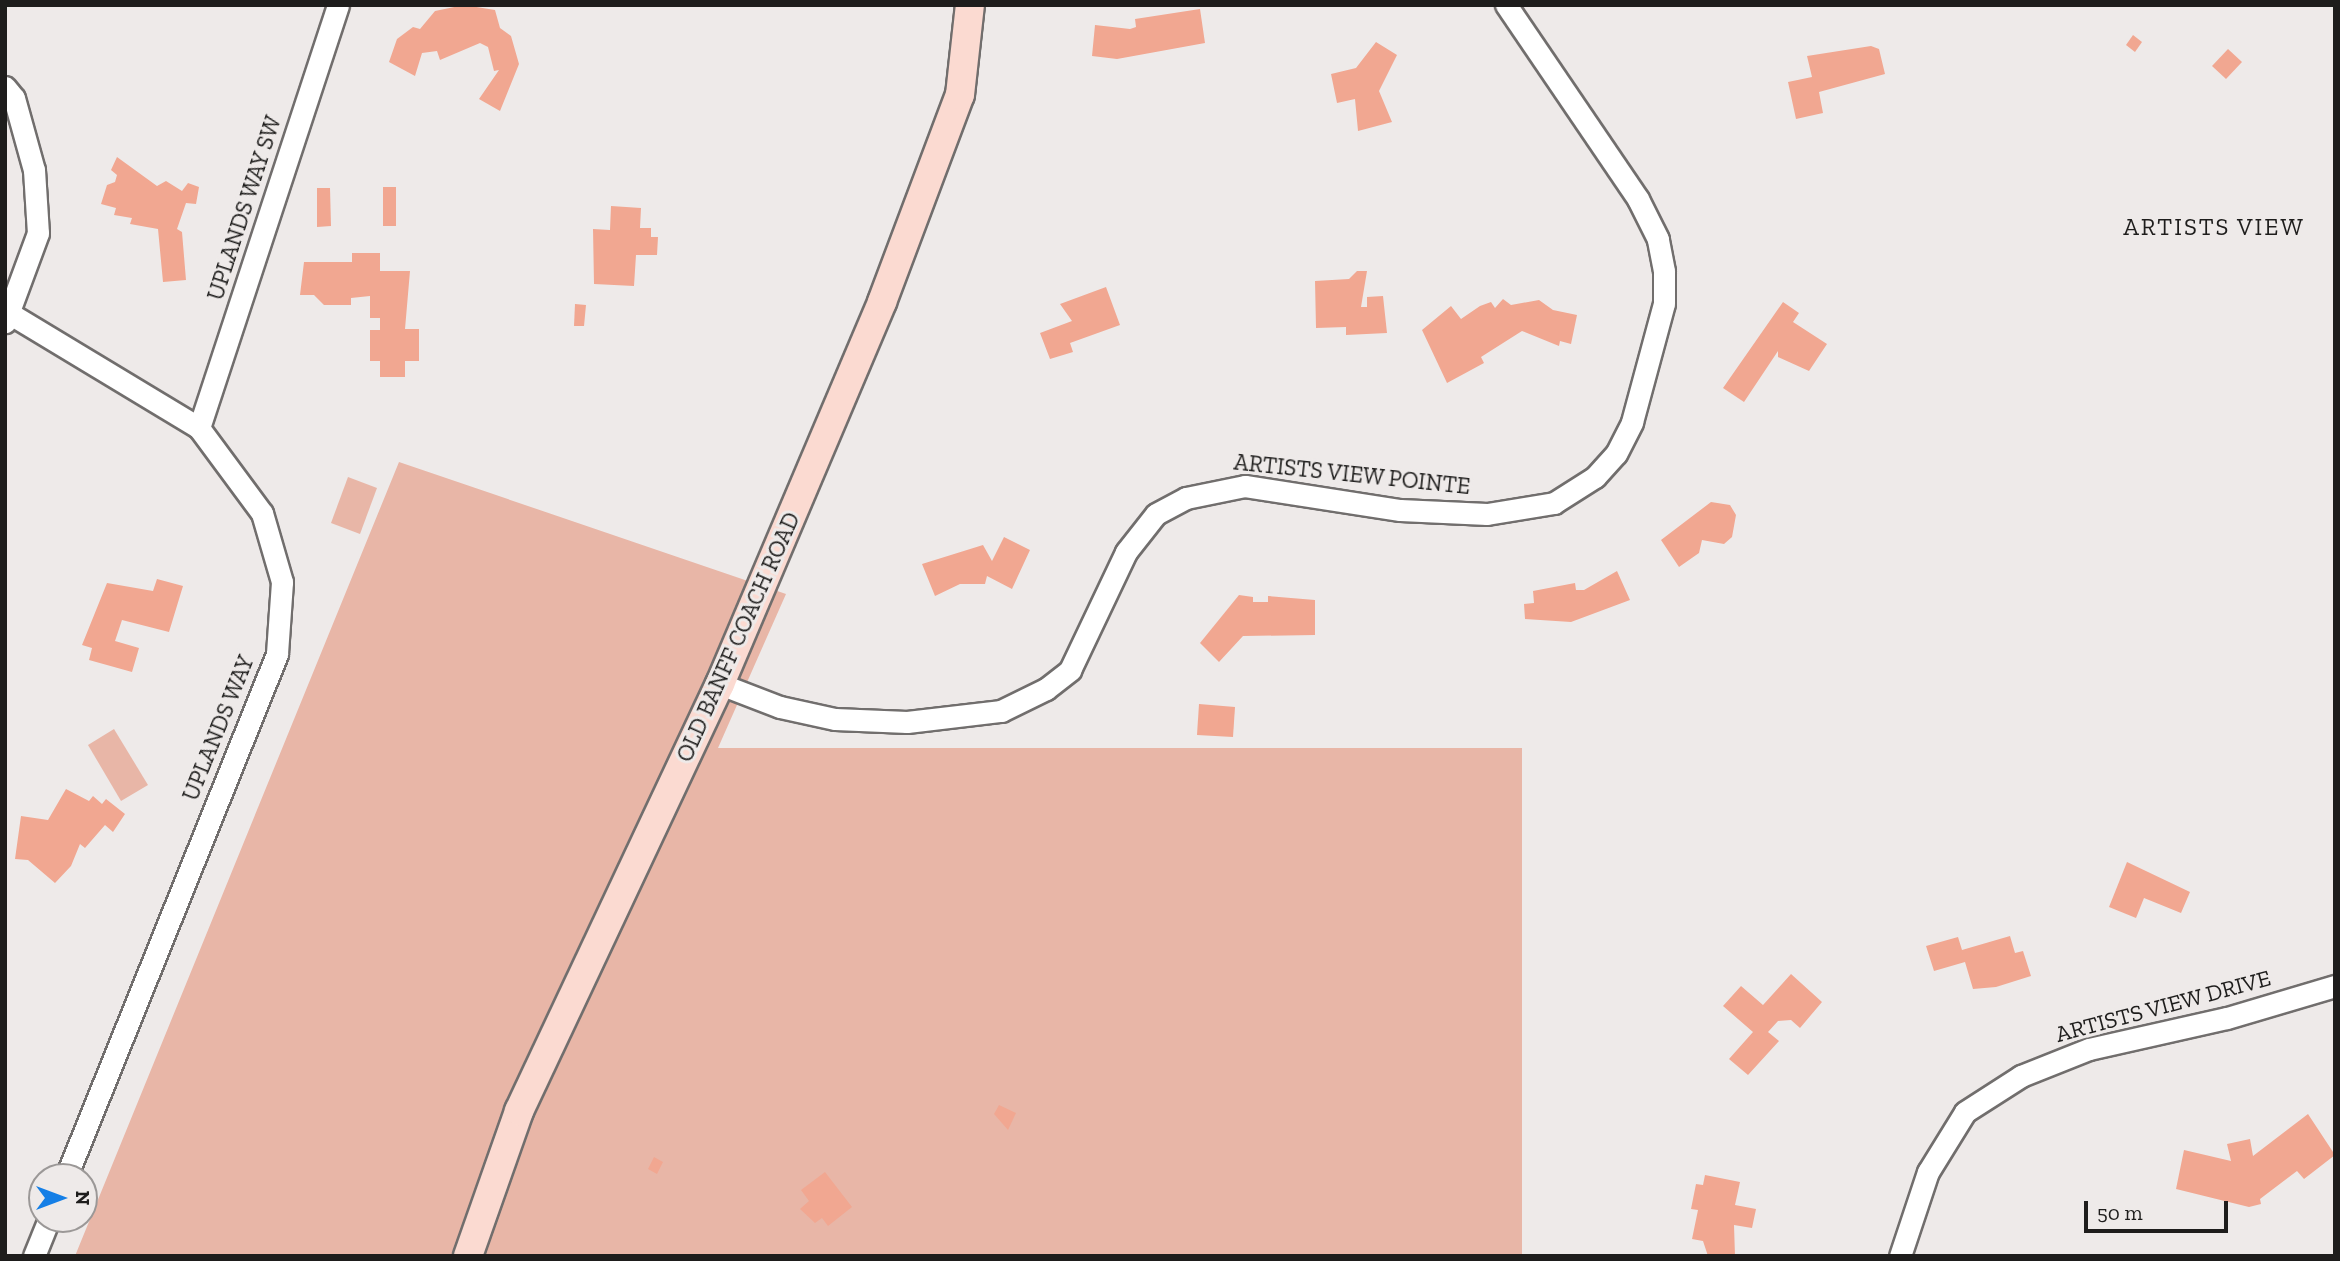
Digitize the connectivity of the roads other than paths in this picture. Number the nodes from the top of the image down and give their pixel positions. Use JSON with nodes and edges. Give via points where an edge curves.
{"nodes":[{"id":1,"x":338,"y":5,"type":"edge"},
{"id":2,"x":970,"y":5,"type":"edge"},
{"id":3,"x":1506,"y":5,"type":"edge"},
{"id":4,"x":5,"y":87,"type":"edge"},
{"id":5,"x":9,"y":319,"type":"edge"},
{"id":6,"x":199,"y":428,"type":"junction"},
{"id":7,"x":720,"y":684,"type":"junction"},
{"id":8,"x":2335,"y":986,"type":"edge"},
{"id":9,"x":72,"y":1163,"type":"edge"},
{"id":10,"x":43,"y":1233,"type":"edge"},
{"id":11,"x":34,"y":1256,"type":"edge"},
{"id":12,"x":468,"y":1256,"type":"edge"},
{"id":13,"x":1900,"y":1256,"type":"edge"}],
"edges":[{"from":1,"to":6,"type":"street","name":"UPLANDS WAY SW"},
{"from":2,"to":7,"type":"main road","name":"OLD BANFF COACH ROAD","via":[[960,95],[939,161]]},
{"from":3,"to":7,"type":"street","name":"ARTISTS VIEW POINTE","via":[[1638,199],[1658,239],[1664,303],[1632,422],[1616,454],[1595,477],[1554,503],[1487,514],[1400,510],[1245,486],[1186,498],[1156,514],[1126,552],[1070,670],[1046,690],[1001,711],[907,722],[835,719],[780,707]]},
{"from":4,"to":5,"type":"street","via":[[14,98],[34,170],[38,233]]},
{"from":5,"to":6,"type":"street","name":"UPLANDS WAY"},
{"from":6,"to":9,"type":"street","name":"UPLANDS WAY","via":[[262,513],[282,582],[276,654]]},
{"from":7,"to":12,"type":"main road","name":"OLD BANFF COACH ROAD","via":[[520,1111]]},
{"from":8,"to":13,"type":"street","name":"ARTISTS VIEW DRIVE","via":[[2227,1018],[2089,1049],[2021,1076],[1965,1112],[1927,1172]]},
{"from":10,"to":11,"type":"street"}]}
